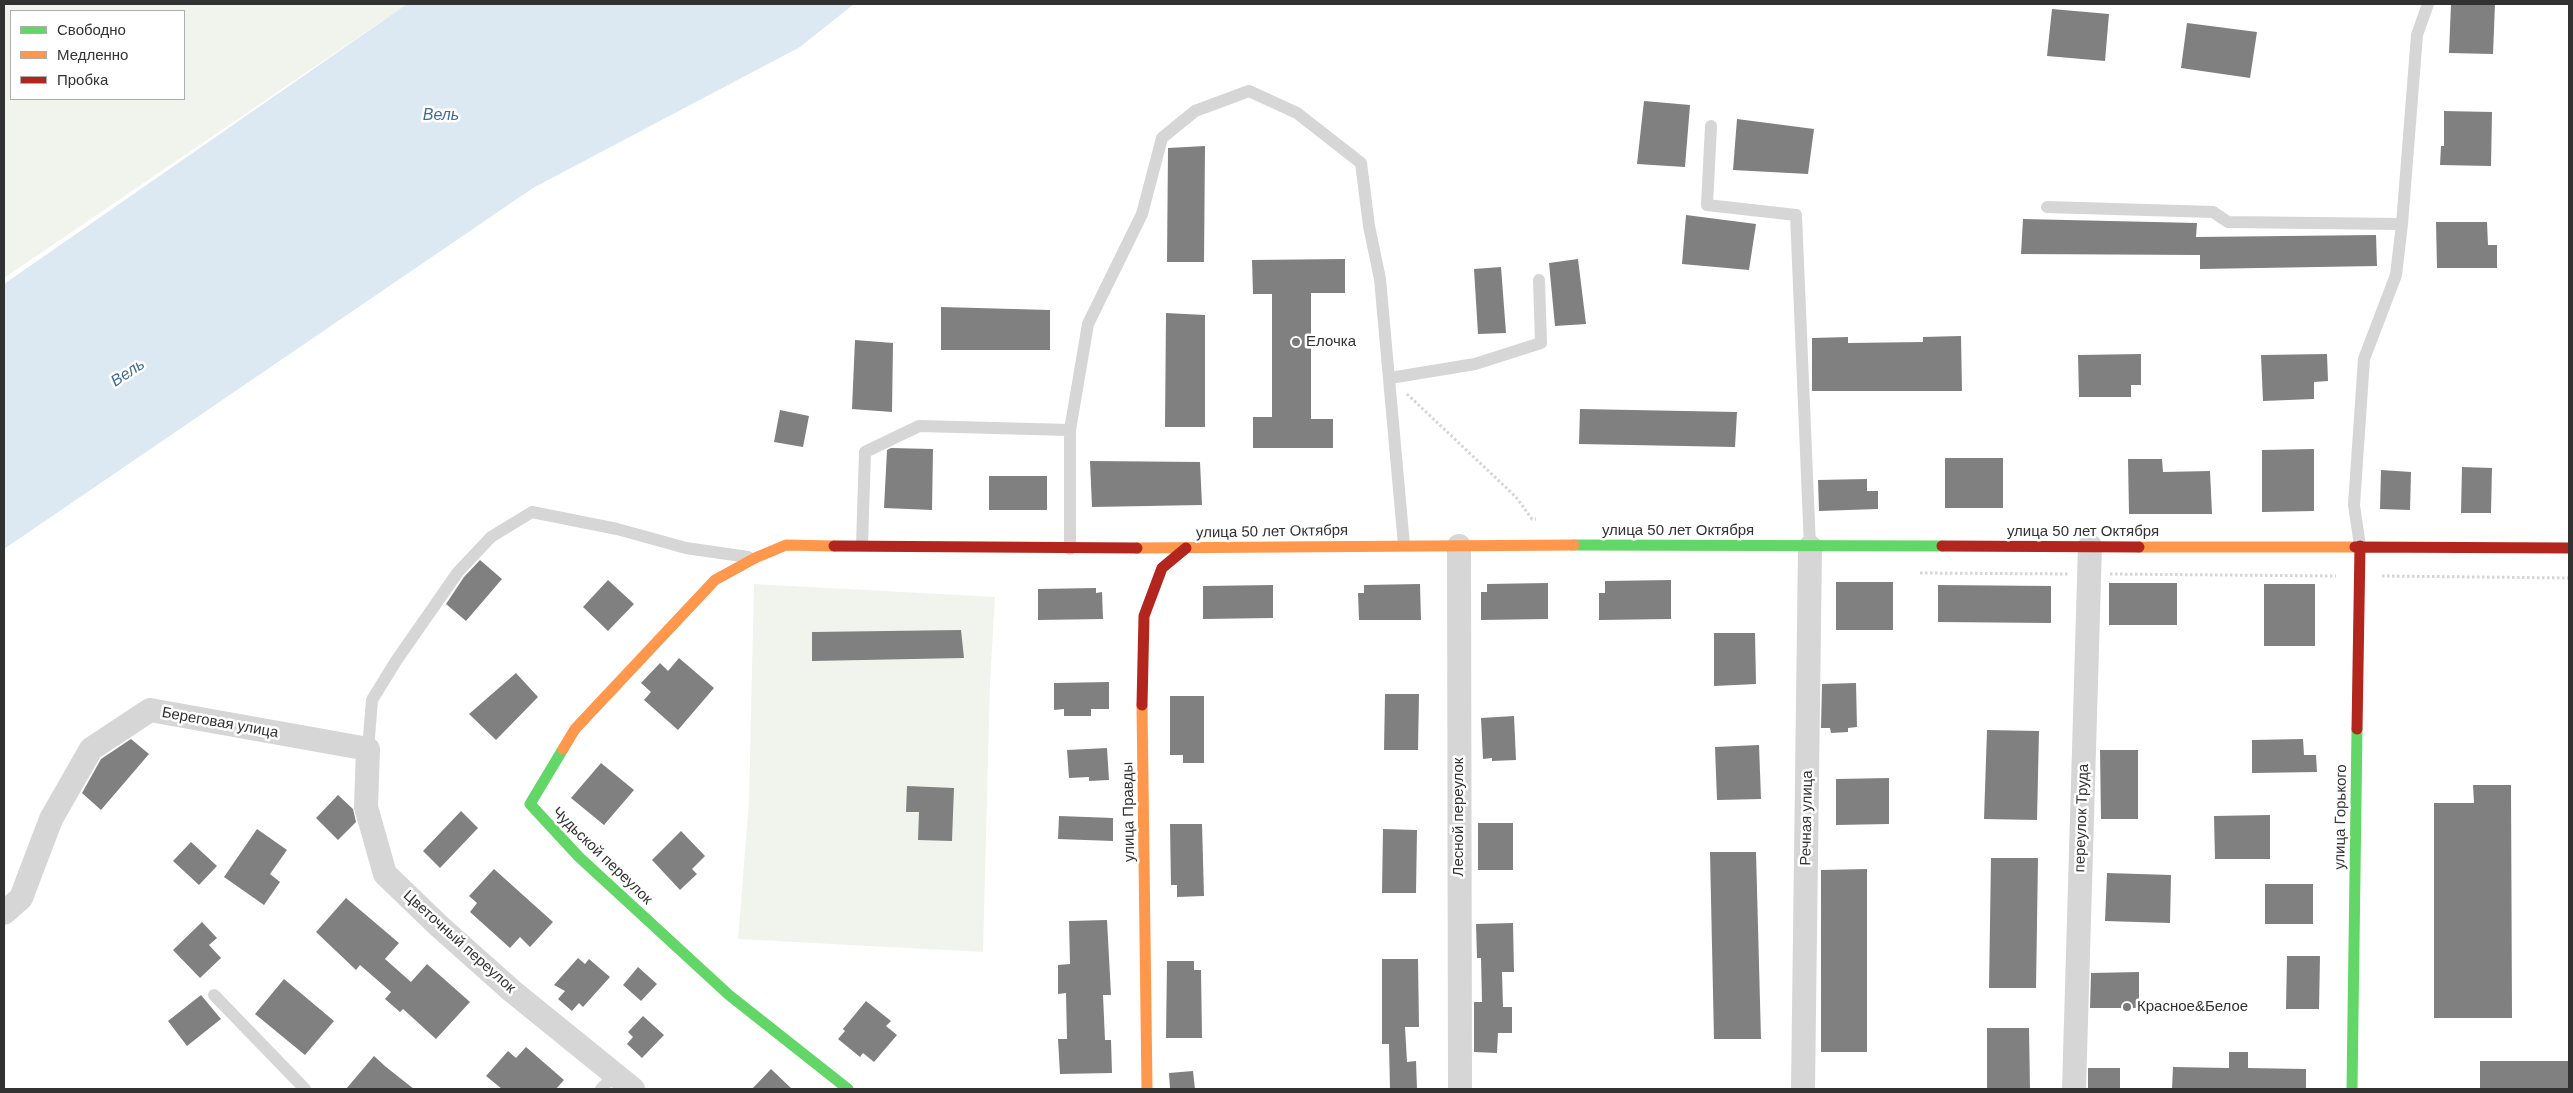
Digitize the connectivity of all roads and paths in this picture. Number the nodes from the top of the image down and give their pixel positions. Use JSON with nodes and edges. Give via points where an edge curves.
{"nodes":[{"id":1,"x":2428,"y":4,"type":"edge"},
{"id":2,"x":1711,"y":126,"type":"dead end"},
{"id":3,"x":2047,"y":207,"type":"dead end"},
{"id":4,"x":2402,"y":224,"type":"junction"},
{"id":5,"x":1539,"y":280,"type":"dead end"},
{"id":6,"x":1390,"y":378,"type":"junction"},
{"id":7,"x":1070,"y":430,"type":"junction"},
{"id":8,"x":1542,"y":519,"type":"dead end"},
{"id":9,"x":786,"y":545,"type":"joint"},
{"id":10,"x":862,"y":545,"type":"junction"},
{"id":11,"x":1404,"y":545,"type":"junction"},
{"id":12,"x":1459,"y":546,"type":"junction"},
{"id":13,"x":2090,"y":546,"type":"junction"},
{"id":14,"x":2360,"y":546,"type":"junction"},
{"id":15,"x":1810,"y":547,"type":"junction"},
{"id":16,"x":1186,"y":548,"type":"junction"},
{"id":17,"x":2569,"y":548,"type":"edge"},
{"id":18,"x":1070,"y":549,"type":"junction"},
{"id":19,"x":755,"y":558,"type":"junction"},
{"id":20,"x":1916,"y":573,"type":"dead end"},
{"id":21,"x":2089,"y":574,"type":"junction"},
{"id":22,"x":2360,"y":576,"type":"junction"},
{"id":23,"x":2569,"y":578,"type":"edge"},
{"id":24,"x":368,"y":749,"type":"junction"},
{"id":25,"x":4,"y":913,"type":"edge"},
{"id":26,"x":214,"y":996,"type":"dead end"},
{"id":27,"x":616,"y":1084,"type":"edge"},
{"id":28,"x":306,"y":1089,"type":"edge"},
{"id":29,"x":848,"y":1089,"type":"edge"},
{"id":30,"x":1147,"y":1089,"type":"edge"},
{"id":31,"x":1460,"y":1089,"type":"edge"},
{"id":32,"x":1803,"y":1089,"type":"edge"},
{"id":33,"x":2074,"y":1089,"type":"edge"},
{"id":34,"x":2352,"y":1089,"type":"edge"}],
"edges":[{"from":1,"to":4,"type":"lane","via":[[2417,35]]},
{"from":2,"to":15,"type":"lane","via":[[1707,205],[1796,215]]},
{"from":3,"to":4,"type":"lane","via":[[2213,212],[2228,222]]},
{"from":4,"to":14,"type":"lane","via":[[2396,274],[2364,359],[2354,505]]},
{"from":5,"to":6,"type":"lane","via":[[1541,343],[1475,364]]},
{"from":6,"to":7,"type":"lane","via":[[1380,280],[1368,226],[1361,163],[1297,113],[1249,91],[1195,111],[1162,138],[1142,214],[1088,324]]},
{"from":6,"to":8,"type":"path","via":[[1516,497],[1532,519]]},
{"from":6,"to":11,"type":"lane"},
{"from":7,"to":10,"type":"lane","via":[[919,426],[864,452]]},
{"from":7,"to":18,"type":"lane"},
{"from":9,"to":10,"type":"street","name":"улица 50 лет Октября"},
{"from":9,"to":19,"type":"street","name":"Чудьской переулок"},
{"from":10,"to":18,"type":"street","name":"улица 50 лет Октября"},
{"from":11,"to":12,"type":"street","name":"улица 50 лет Октября"},
{"from":11,"to":16,"type":"street","name":"улица 50 лет Октября"},
{"from":12,"to":15,"type":"street","name":"улица 50 лет Октября"},
{"from":12,"to":31,"type":"street","name":"Лесной переулок"},
{"from":13,"to":14,"type":"street","name":"улица 50 лет Октября"},
{"from":13,"to":15,"type":"street","name":"улица 50 лет Октября"},
{"from":13,"to":21,"type":"street","name":"переулок Труда"},
{"from":14,"to":17,"type":"street","name":"улица 50 лет Октября"},
{"from":14,"to":22,"type":"street","name":"улица Горького"},
{"from":15,"to":32,"type":"street","name":"Речная улица"},
{"from":16,"to":18,"type":"street","name":"улица 50 лет Октября"},
{"from":16,"to":30,"type":"street","name":"улица Правды","via":[[1162,568],[1144,616]]},
{"from":19,"to":24,"type":"lane","via":[[686,548],[617,529],[532,512],[491,537],[458,572],[396,661],[372,700]]},
{"from":19,"to":29,"type":"street","name":"Чудьской переулок","via":[[715,580],[575,728],[530,804],[579,857],[729,995]]},
{"from":20,"to":21,"type":"path"},
{"from":21,"to":22,"type":"path"},
{"from":21,"to":33,"type":"street","name":"переулок Труда"},
{"from":22,"to":23,"type":"path"},
{"from":22,"to":34,"type":"street","name":"улица Горького"},
{"from":24,"to":25,"type":"street","name":"Береговая улица","via":[[150,710],[91,749],[51,819],[21,898]]},
{"from":24,"to":27,"type":"street","name":"Цветочный переулок","via":[[366,807],[385,874]]},
{"from":26,"to":28,"type":"lane"}]}
